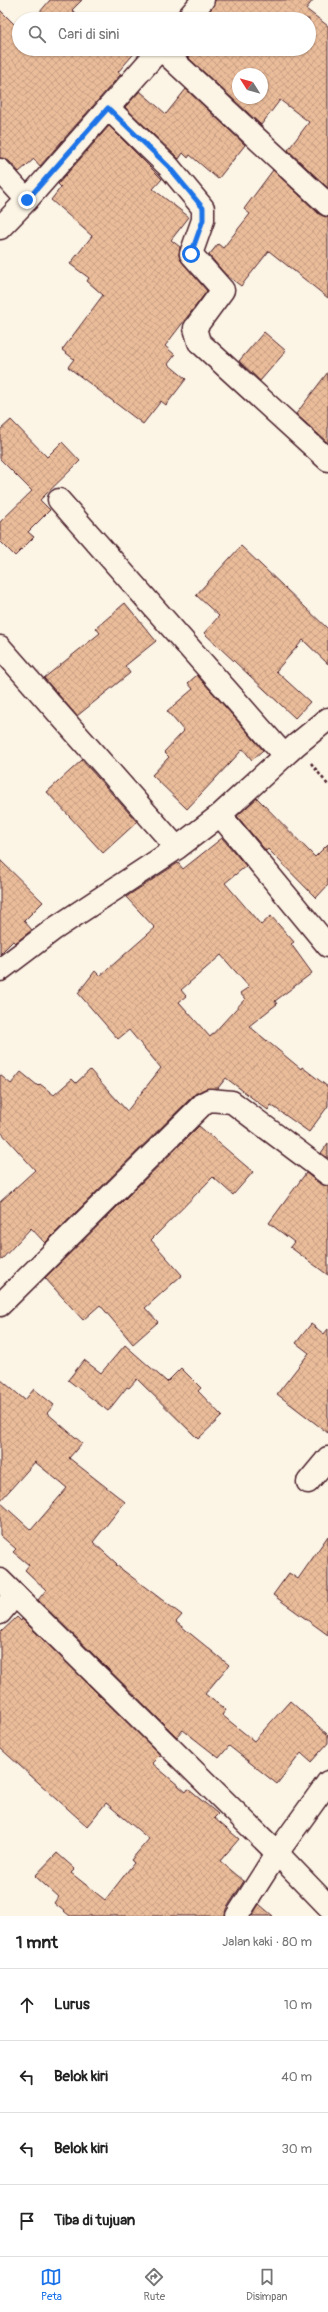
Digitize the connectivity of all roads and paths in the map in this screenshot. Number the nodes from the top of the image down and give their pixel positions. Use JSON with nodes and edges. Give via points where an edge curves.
{"nodes":[{"id":1,"x":203,"y":0,"type":"edge"},
{"id":2,"x":192,"y":12,"type":"edge"},
{"id":3,"x":155,"y":56,"type":"edge"},
{"id":4,"x":168,"y":56,"type":"edge"},
{"id":5,"x":108,"y":108,"type":"junction"},
{"id":6,"x":0,"y":170,"type":"edge"},
{"id":7,"x":27,"y":200,"type":"junction"},
{"id":8,"x":328,"y":205,"type":"edge"},
{"id":9,"x":0,"y":228,"type":"edge"},
{"id":10,"x":328,"y":460,"type":"edge"},
{"id":11,"x":59,"y":500,"type":"dead end"},
{"id":12,"x":0,"y":647,"type":"edge"},
{"id":13,"x":328,"y":719,"type":"edge"},
{"id":14,"x":284,"y":755,"type":"junction"},
{"id":15,"x":220,"y":815,"type":"junction"},
{"id":16,"x":177,"y":848,"type":"junction"},
{"id":17,"x":328,"y":946,"type":"edge"},
{"id":18,"x":0,"y":970,"type":"edge"},
{"id":19,"x":328,"y":1174,"type":"edge"},
{"id":20,"x":0,"y":1305,"type":"edge"},
{"id":21,"x":328,"y":1458,"type":"edge"},
{"id":22,"x":308,"y":1482,"type":"dead end"},
{"id":23,"x":7,"y":1587,"type":"edge"},
{"id":24,"x":0,"y":1613,"type":"edge"},
{"id":25,"x":328,"y":1782,"type":"edge"},
{"id":26,"x":278,"y":1853,"type":"junction"},
{"id":27,"x":328,"y":1906,"type":"edge"},
{"id":28,"x":237,"y":1916,"type":"edge"}],
"edges":[{"from":1,"to":2,"type":"street"},
{"from":3,"to":5,"type":"street"},
{"from":4,"to":8,"type":"street"},
{"from":5,"to":7,"type":"street"},
{"from":5,"to":10,"type":"street","via":[[169,167],[203,208],[203,220],[191,254],[223,290],[195,328],[199,342]]},
{"from":6,"to":7,"type":"street"},
{"from":7,"to":9,"type":"street"},
{"from":11,"to":14,"type":"street"},
{"from":12,"to":16,"type":"street"},
{"from":13,"to":14,"type":"street"},
{"from":14,"to":15,"type":"street"},
{"from":15,"to":16,"type":"street"},
{"from":15,"to":17,"type":"street"},
{"from":16,"to":18,"type":"street","via":[[54,929]]},
{"from":19,"to":20,"type":"street","via":[[232,1102],[204,1102]]},
{"from":21,"to":22,"type":"street"},
{"from":23,"to":24,"type":"street"},
{"from":23,"to":26,"type":"street"},
{"from":25,"to":26,"type":"street"},
{"from":26,"to":27,"type":"street"},
{"from":26,"to":28,"type":"street"}]}
